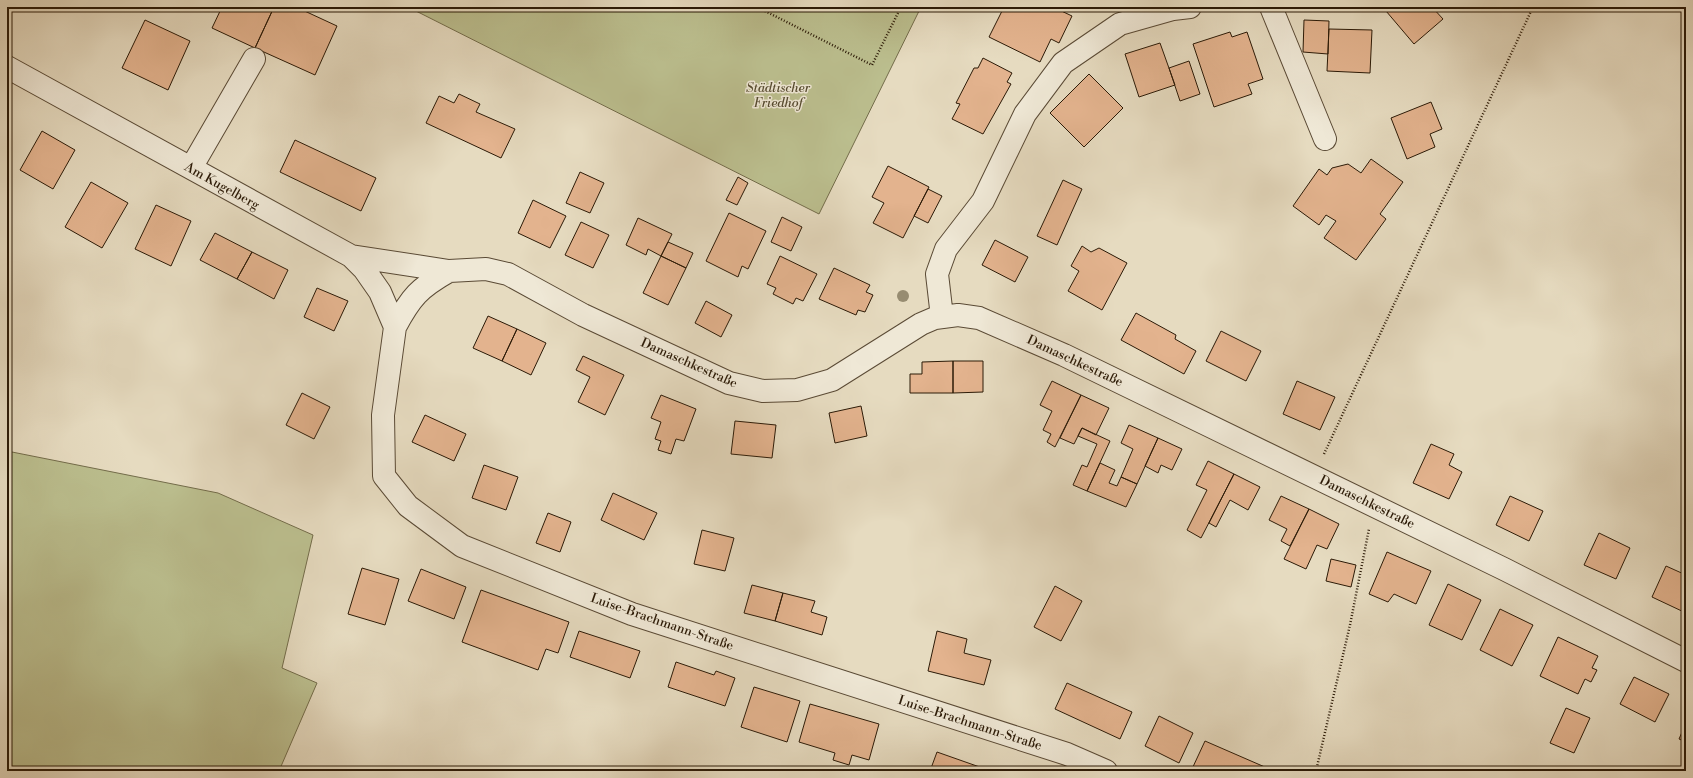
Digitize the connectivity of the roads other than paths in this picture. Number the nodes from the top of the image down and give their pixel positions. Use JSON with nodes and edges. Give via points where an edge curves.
{"nodes":[{"id":1,"x":1190,"y":7,"type":"edge"},
{"id":2,"x":1270,"y":7,"type":"edge"},
{"id":3,"x":254,"y":59,"type":"dead end"},
{"id":4,"x":7,"y":67,"type":"edge"},
{"id":5,"x":1325,"y":139,"type":"dead end"},
{"id":6,"x":191,"y":168,"type":"junction"},
{"id":7,"x":350,"y":256,"type":"junction"},
{"id":8,"x":449,"y":271,"type":"junction"},
{"id":9,"x":942,"y":317,"type":"junction"},
{"id":10,"x":395,"y":327,"type":"junction"},
{"id":11,"x":1686,"y":661,"type":"edge"},
{"id":12,"x":1106,"y":771,"type":"edge"}],
"edges":[{"from":1,"to":9,"type":"street","via":[[1173,9],[1120,24],[1064,63],[1025,114],[984,201],[946,249],[937,274]]},
{"from":2,"to":5,"type":"street"},
{"from":3,"to":6,"type":"street"},
{"from":4,"to":6,"type":"street","name":"Am Kugelberg"},
{"from":6,"to":7,"type":"street","name":"Am Kugelberg"},
{"from":7,"to":8,"type":"street","name":"Am Kugelberg"},
{"from":7,"to":10,"type":"street","via":[[364,269],[380,292]]},
{"from":8,"to":9,"type":"street","name":"Damaschkestraße","via":[[486,269],[508,274],[583,315],[729,383],[763,391],[797,390],[832,380],[921,324]]},
{"from":8,"to":10,"type":"street","name":"Luise-Brachmann-Straße","via":[[430,282],[412,298]]},
{"from":9,"to":11,"type":"street","name":"Damaschkestraße","via":[[958,315],[979,318],[1064,355],[1374,505]]},
{"from":10,"to":12,"type":"street","name":"Luise-Brachmann-Straße","via":[[383,415],[384,476],[408,506],[462,546],[632,614],[1067,754]]}]}
